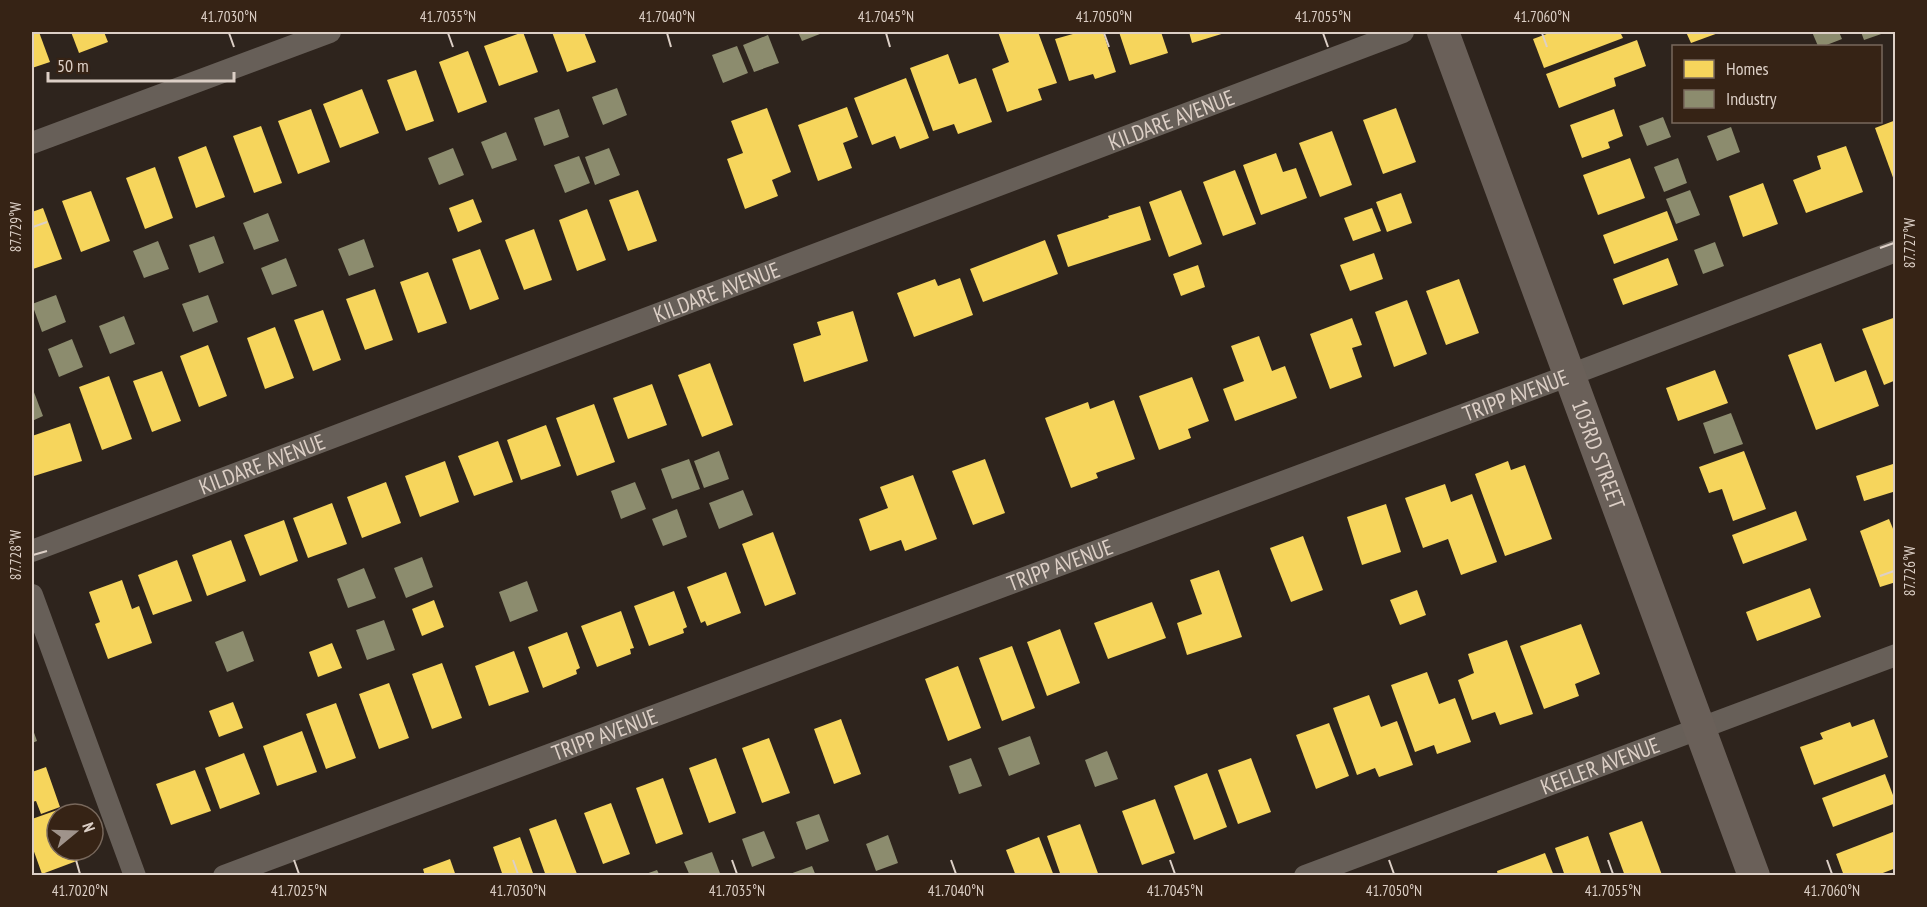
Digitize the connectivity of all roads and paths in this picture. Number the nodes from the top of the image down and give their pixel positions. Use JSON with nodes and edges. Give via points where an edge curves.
{"nodes":[{"id":1,"x":330,"y":32,"type":"edge"},
{"id":2,"x":1403,"y":32,"type":"edge"},
{"id":3,"x":1443,"y":32,"type":"edge"},
{"id":4,"x":32,"y":143,"type":"edge"},
{"id":5,"x":1896,"y":251,"type":"edge"},
{"id":6,"x":1570,"y":375,"type":"junction"},
{"id":7,"x":32,"y":551,"type":"edge"},
{"id":8,"x":32,"y":595,"type":"edge"},
{"id":9,"x":1896,"y":655,"type":"edge"},
{"id":10,"x":1700,"y":728,"type":"junction"},
{"id":11,"x":135,"y":876,"type":"edge"},
{"id":12,"x":225,"y":876,"type":"edge"},
{"id":13,"x":1305,"y":876,"type":"edge"},
{"id":14,"x":1754,"y":876,"type":"edge"}],
"edges":[{"from":1,"to":4,"type":"street"},
{"from":2,"to":7,"type":"street","name":"KILDARE AVENUE"},
{"from":3,"to":6,"type":"main road","name":"103RD STREET"},
{"from":5,"to":6,"type":"street","name":"TRIPP AVENUE"},
{"from":6,"to":10,"type":"main road","name":"103RD STREET"},
{"from":6,"to":12,"type":"street","name":"TRIPP AVENUE"},
{"from":8,"to":11,"type":"street"},
{"from":9,"to":10,"type":"street","name":"KEELER AVENUE"},
{"from":10,"to":13,"type":"street","name":"KEELER AVENUE"},
{"from":10,"to":14,"type":"main road","name":"103RD STREET"}]}
